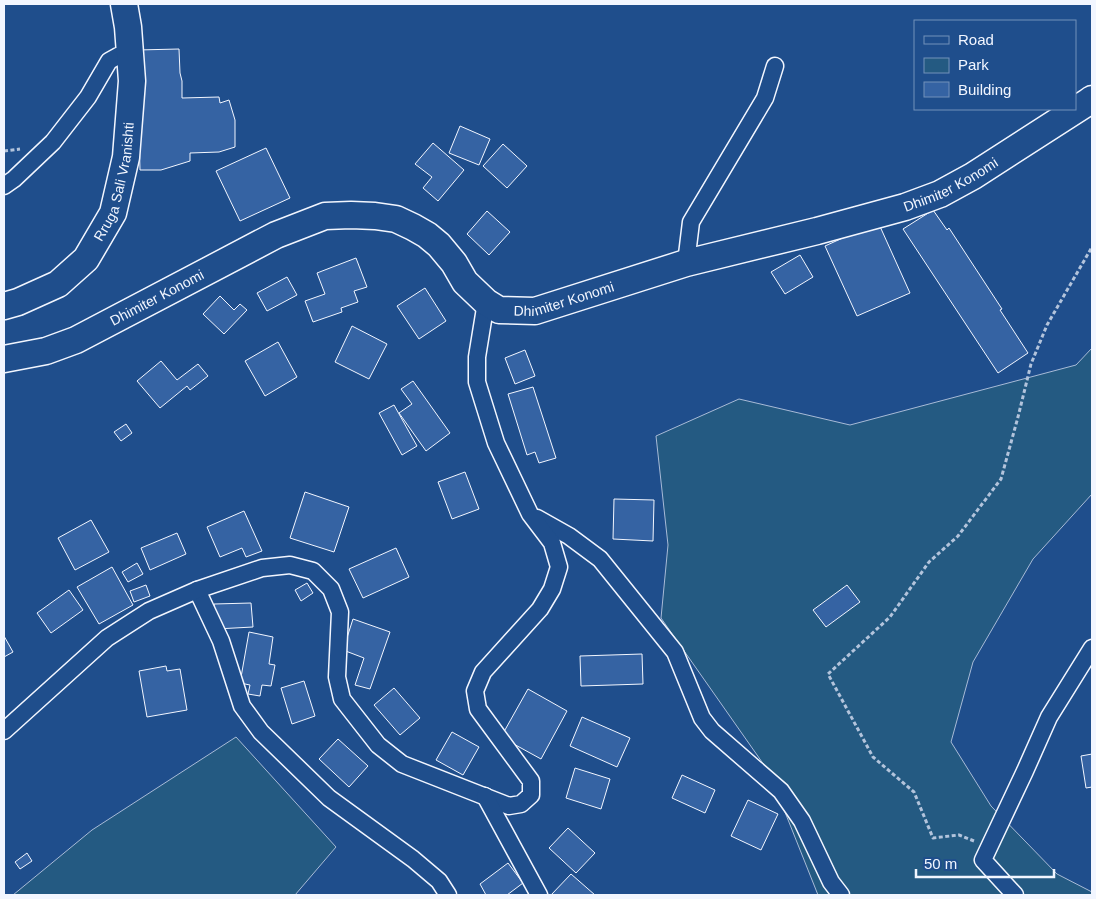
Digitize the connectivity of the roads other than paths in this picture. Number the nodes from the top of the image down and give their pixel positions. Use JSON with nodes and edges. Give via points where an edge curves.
{"nodes":[{"id":1,"x":124,"y":4,"type":"edge"},
{"id":2,"x":130,"y":54,"type":"junction"},
{"id":3,"x":775,"y":66,"type":"dead end"},
{"id":4,"x":1092,"y":99,"type":"edge"},
{"id":5,"x":1076,"y":110,"type":"edge"},
{"id":6,"x":1076,"y":110,"type":"edge"},
{"id":7,"x":4,"y":186,"type":"edge"},
{"id":8,"x":686,"y":263,"type":"junction"},
{"id":9,"x":486,"y":302,"type":"junction"},
{"id":10,"x":4,"y":306,"type":"edge"},
{"id":11,"x":4,"y":359,"type":"edge"},
{"id":12,"x":530,"y":514,"type":"junction"},
{"id":13,"x":197,"y":590,"type":"junction"},
{"id":14,"x":1092,"y":648,"type":"edge"},
{"id":15,"x":4,"y":731,"type":"edge"},
{"id":16,"x":485,"y":796,"type":"junction"},
{"id":17,"x":448,"y":895,"type":"edge"},
{"id":18,"x":539,"y":895,"type":"edge"},
{"id":19,"x":841,"y":895,"type":"edge"},
{"id":20,"x":1015,"y":895,"type":"edge"}],
"edges":[{"from":1,"to":2,"type":"main road","name":"Rruga Sali Vranishti"},
{"from":2,"to":7,"type":"street","via":[[109,60],[88,97],[53,142]]},
{"from":2,"to":10,"type":"main road","name":"Rruga Sali Vranishti","via":[[132,82],[126,157],[113,213],[86,259],[58,284]]},
{"from":3,"to":8,"type":"street","via":[[765,98],[691,222]]},
{"from":4,"to":6,"type":"main road","name":"Dhimiter Konomi"},
{"from":5,"to":8,"type":"main road","name":"Dhimiter Konomi","via":[[940,194],[888,212]]},
{"from":8,"to":9,"type":"main road","name":"Dhimiter Konomi","via":[[535,311],[499,310]]},
{"from":9,"to":11,"type":"main road","name":"Dhimiter Konomi","via":[[465,282],[454,263],[427,235],[396,220],[375,216],[325,216],[276,235],[76,340],[46,351]]},
{"from":9,"to":12,"type":"street","via":[[477,357],[477,382],[496,443]]},
{"from":12,"to":16,"type":"street","via":[[552,542],[559,567],[552,589],[540,609],[483,672],[475,691],[478,709],[531,781],[531,795],[521,804],[509,806]]},
{"from":12,"to":19,"type":"street","via":[[570,536],[600,559],[675,652],[702,718],[712,731],[781,791],[802,821],[830,882]]},
{"from":13,"to":15,"type":"street","via":[[149,611],[107,638]]},
{"from":13,"to":16,"type":"street","via":[[262,568],[290,565],[313,571],[331,589],[340,612],[338,678],[342,699],[378,745],[402,764]]},
{"from":13,"to":17,"type":"street","via":[[221,641],[242,706],[261,732],[329,798],[413,859],[439,881]]},
{"from":14,"to":20,"type":"street","via":[[1049,716],[982,860]]},
{"from":16,"to":18,"type":"street"}]}
